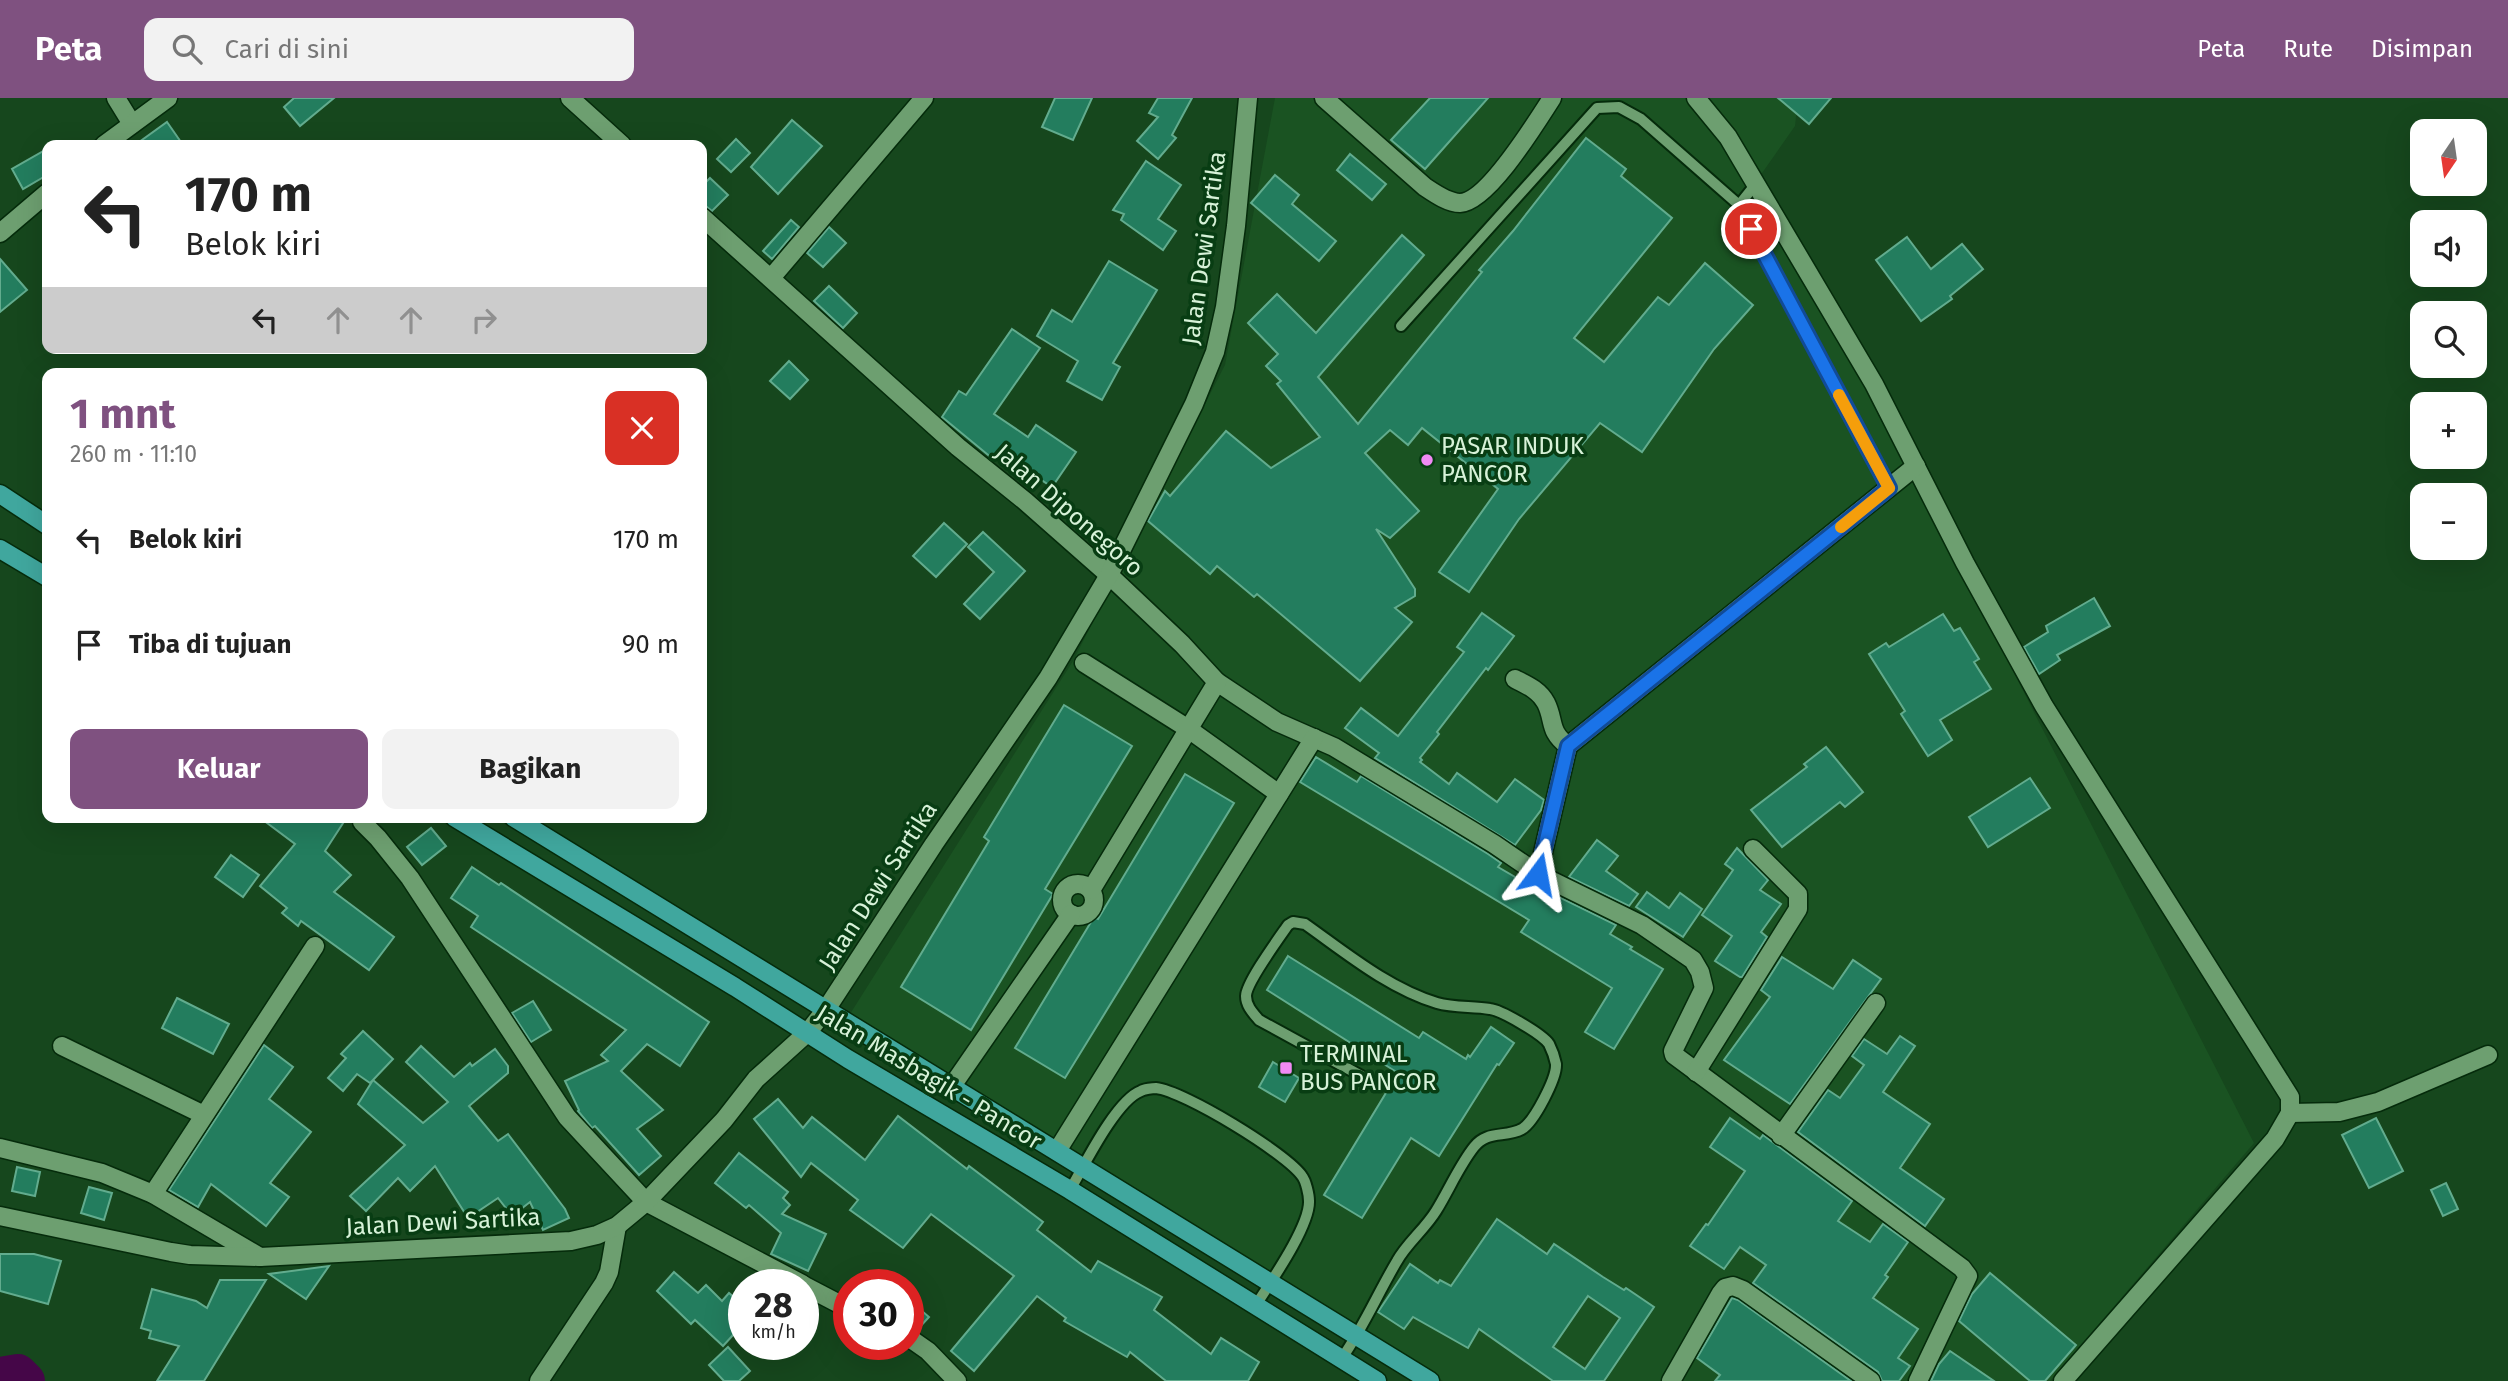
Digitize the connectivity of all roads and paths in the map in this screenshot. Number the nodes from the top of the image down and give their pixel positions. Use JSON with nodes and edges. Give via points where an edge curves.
{"nodes":[{"id":1,"x":116,"y":98,"type":"edge"},
{"id":2,"x":168,"y":98,"type":"edge"},
{"id":3,"x":570,"y":98,"type":"edge"},
{"id":4,"x":924,"y":98,"type":"edge"},
{"id":5,"x":1248,"y":98,"type":"edge"},
{"id":6,"x":1324,"y":98,"type":"edge"},
{"id":7,"x":1552,"y":98,"type":"edge"},
{"id":8,"x":1696,"y":98,"type":"edge"},
{"id":9,"x":132,"y":124,"type":"junction"},
{"id":10,"x":111,"y":140,"type":"edge"},
{"id":11,"x":616,"y":140,"type":"edge"},
{"id":12,"x":1755,"y":185,"type":"junction"},
{"id":13,"x":42,"y":197,"type":"edge"},
{"id":14,"x":1739,"y":205,"type":"junction"},
{"id":15,"x":707,"y":221,"type":"edge"},
{"id":16,"x":0,"y":233,"type":"edge"},
{"id":17,"x":771,"y":278,"type":"junction"},
{"id":18,"x":1401,"y":326,"type":"dead end"},
{"id":19,"x":1916,"y":466,"type":"junction"},
{"id":20,"x":1889,"y":488,"type":"junction"},
{"id":21,"x":0,"y":494,"type":"edge"},
{"id":22,"x":42,"y":522,"type":"edge"},
{"id":23,"x":0,"y":549,"type":"edge"},
{"id":24,"x":42,"y":574,"type":"edge"},
{"id":25,"x":1110,"y":575,"type":"junction"},
{"id":26,"x":1084,"y":663,"type":"dead end"},
{"id":27,"x":1515,"y":679,"type":"dead end"},
{"id":28,"x":1217,"y":681,"type":"junction"},
{"id":29,"x":1187,"y":728,"type":"junction"},
{"id":30,"x":1314,"y":738,"type":"junction"},
{"id":31,"x":1568,"y":746,"type":"junction"},
{"id":32,"x":1279,"y":794,"type":"junction"},
{"id":33,"x":363,"y":823,"type":"edge"},
{"id":34,"x":464,"y":823,"type":"edge"},
{"id":35,"x":523,"y":823,"type":"edge"},
{"id":36,"x":1754,"y":849,"type":"dead end"},
{"id":37,"x":1538,"y":874,"type":"junction"},
{"id":38,"x":1091,"y":890,"type":"junction"},
{"id":39,"x":1071,"y":914,"type":"junction"},
{"id":40,"x":315,"y":946,"type":"dead end"},
{"id":41,"x":1876,"y":1003,"type":"dead end"},
{"id":42,"x":827,"y":1008,"type":"junction"},
{"id":43,"x":808,"y":1032,"type":"junction"},
{"id":44,"x":62,"y":1046,"type":"dead end"},
{"id":45,"x":2488,"y":1055,"type":"dead end"},
{"id":46,"x":1696,"y":1072,"type":"junction"},
{"id":47,"x":1365,"y":1077,"type":"dead end"},
{"id":48,"x":952,"y":1086,"type":"junction"},
{"id":49,"x":2290,"y":1114,"type":"junction"},
{"id":50,"x":204,"y":1115,"type":"junction"},
{"id":51,"x":1781,"y":1136,"type":"junction"},
{"id":52,"x":0,"y":1148,"type":"edge"},
{"id":53,"x":1057,"y":1151,"type":"junction"},
{"id":54,"x":1083,"y":1167,"type":"junction"},
{"id":55,"x":1070,"y":1190,"type":"junction"},
{"id":56,"x":153,"y":1195,"type":"junction"},
{"id":57,"x":646,"y":1202,"type":"junction"},
{"id":58,"x":0,"y":1216,"type":"edge"},
{"id":59,"x":617,"y":1226,"type":"junction"},
{"id":60,"x":260,"y":1257,"type":"junction"},
{"id":61,"x":773,"y":1269,"type":"edge"},
{"id":62,"x":1270,"y":1282,"type":"junction"},
{"id":63,"x":1256,"y":1305,"type":"junction"},
{"id":64,"x":1358,"y":1336,"type":"junction"},
{"id":65,"x":924,"y":1348,"type":"edge"},
{"id":66,"x":1342,"y":1358,"type":"junction"},
{"id":67,"x":539,"y":1381,"type":"edge"},
{"id":68,"x":957,"y":1381,"type":"edge"},
{"id":69,"x":1377,"y":1381,"type":"edge"},
{"id":70,"x":1430,"y":1381,"type":"edge"},
{"id":71,"x":1671,"y":1381,"type":"edge"},
{"id":72,"x":1871,"y":1381,"type":"edge"},
{"id":73,"x":1918,"y":1381,"type":"edge"},
{"id":74,"x":2063,"y":1381,"type":"edge"}],
"edges":[{"from":1,"to":9,"type":"street"},
{"from":2,"to":9,"type":"street"},
{"from":3,"to":11,"type":"street"},
{"from":4,"to":17,"type":"street"},
{"from":5,"to":25,"type":"street","name":"Jalan Dewi Sartika","via":[[1236,226],[1215,352]]},
{"from":6,"to":7,"type":"street","via":[[1425,187],[1460,203],[1474,198],[1512,159]]},
{"from":8,"to":12,"type":"street","via":[[1728,137]]},
{"from":9,"to":10,"type":"street"},
{"from":12,"to":14,"type":"lane"},
{"from":12,"to":19,"type":"street","via":[[1874,384]]},
{"from":13,"to":16,"type":"street"},
{"from":14,"to":18,"type":"lane","via":[[1641,119],[1619,107],[1597,108]]},
{"from":14,"to":20,"type":"lane"},
{"from":15,"to":17,"type":"street","name":"Jalan Diponegoro"},
{"from":17,"to":25,"type":"street","name":"Jalan Diponegoro","via":[[958,447]]},
{"from":19,"to":20,"type":"street"},
{"from":19,"to":49,"type":"street","via":[[2044,706],[2284,1087],[2290,1097]]},
{"from":20,"to":31,"type":"street"},
{"from":21,"to":22,"type":"main road"},
{"from":23,"to":24,"type":"main road"},
{"from":25,"to":28,"type":"street","name":"Jalan Diponegoro"},
{"from":25,"to":42,"type":"street","name":"Jalan Dewi Sartika","via":[[1048,678]]},
{"from":26,"to":29,"type":"street"},
{"from":27,"to":31,"type":"street","via":[[1535,690],[1546,703],[1552,727]]},
{"from":28,"to":29,"type":"street"},
{"from":28,"to":30,"type":"street","name":"Jalan Diponegoro","via":[[1277,722]]},
{"from":29,"to":32,"type":"street"},
{"from":29,"to":38,"type":"street"},
{"from":30,"to":32,"type":"street"},
{"from":30,"to":37,"type":"street","name":"Jalan Diponegoro","via":[[1390,780]]},
{"from":31,"to":37,"type":"street"},
{"from":32,"to":53,"type":"street"},
{"from":33,"to":57,"type":"street","via":[[410,878],[568,1117]]},
{"from":34,"to":43,"type":"main road","name":"Jalan Masbagik - Pancor"},
{"from":35,"to":42,"type":"main road","name":"Jalan Masbagik - Pancor"},
{"from":36,"to":46,"type":"street","via":[[1798,894],[1798,909]]},
{"from":37,"to":46,"type":"street","name":"Jalan Diponegoro","via":[[1643,925],[1693,960],[1704,988],[1673,1053]]},
{"from":38,"to":39,"type":"street","via":[[1091,910]]},
{"from":38,"to":39,"type":"street","via":[[1078,883],[1066,890],[1062,903]]},
{"from":39,"to":48,"type":"street"},
{"from":40,"to":50,"type":"street"},
{"from":41,"to":51,"type":"street"},
{"from":42,"to":43,"type":"street","name":"Jalan Dewi Sartika"},
{"from":42,"to":48,"type":"main road","name":"Jalan Masbagik - Pancor"},
{"from":43,"to":55,"type":"main road","name":"Jalan Masbagik - Pancor"},
{"from":43,"to":57,"type":"street","name":"Jalan Dewi Sartika","via":[[756,1079]]},
{"from":44,"to":50,"type":"street"},
{"from":45,"to":49,"type":"street","via":[[2378,1102],[2339,1112]]},
{"from":46,"to":51,"type":"street"},
{"from":47,"to":64,"type":"lane","via":[[1259,1020],[1248,1007],[1246,994],[1251,982],[1293,922],[1305,924],[1373,972],[1412,992],[1438,1003],[1494,1009],[1548,1043],[1556,1064],[1543,1099],[1524,1129],[1492,1134],[1473,1147],[1435,1213],[1398,1259]]},
{"from":48,"to":53,"type":"main road","name":"Jalan Masbagik - Pancor"},
{"from":49,"to":74,"type":"street","via":[[2275,1139]]},
{"from":50,"to":56,"type":"street"},
{"from":51,"to":73,"type":"street","via":[[1968,1276]]},
{"from":52,"to":56,"type":"street","via":[[102,1173]]},
{"from":53,"to":54,"type":"main road","name":"Jalan Masbagik - Pancor"},
{"from":54,"to":55,"type":"lane"},
{"from":54,"to":62,"type":"main road","name":"Jalan Masbagik - Pancor"},
{"from":54,"to":62,"type":"lane","via":[[1116,1113],[1140,1091],[1156,1088],[1206,1109],[1278,1153],[1303,1177],[1309,1201],[1306,1219]]},
{"from":55,"to":63,"type":"main road","name":"Jalan Masbagik - Pancor"},
{"from":56,"to":60,"type":"street"},
{"from":57,"to":59,"type":"street","name":"Jalan Dewi Sartika"},
{"from":57,"to":61,"type":"street"},
{"from":58,"to":60,"type":"street","name":"Jalan Dewi Sartika","via":[[190,1255]]},
{"from":59,"to":60,"type":"street","name":"Jalan Dewi Sartika","via":[[571,1241]]},
{"from":59,"to":67,"type":"street","via":[[604,1283]]},
{"from":62,"to":63,"type":"lane"},
{"from":62,"to":64,"type":"main road","name":"Jalan Masbagik - Pancor"},
{"from":63,"to":66,"type":"main road","name":"Jalan Masbagik - Pancor"},
{"from":64,"to":66,"type":"lane"},
{"from":64,"to":70,"type":"main road","name":"Jalan Masbagik - Pancor"},
{"from":65,"to":68,"type":"street"},
{"from":66,"to":69,"type":"main road","name":"Jalan Masbagik - Pancor"},
{"from":71,"to":72,"type":"street","via":[[1721,1293],[1733,1286]]}]}
